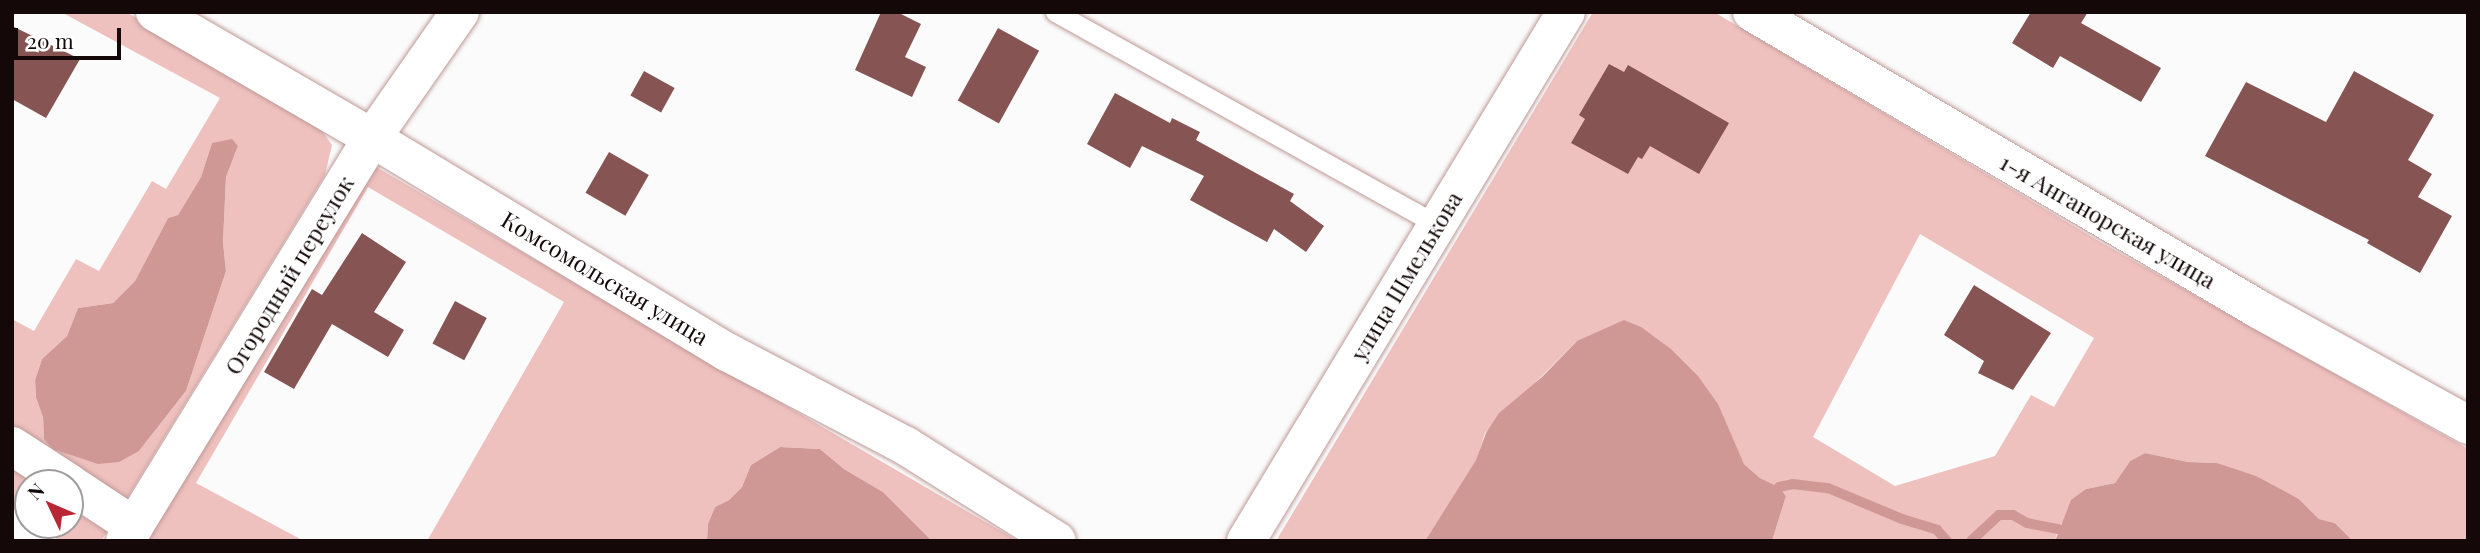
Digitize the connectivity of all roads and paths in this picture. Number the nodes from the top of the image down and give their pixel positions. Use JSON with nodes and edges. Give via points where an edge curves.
{"nodes":[{"id":1,"x":155,"y":12,"type":"edge"},
{"id":2,"x":460,"y":12,"type":"edge"},
{"id":3,"x":1055,"y":12,"type":"edge"},
{"id":4,"x":1566,"y":12,"type":"edge"},
{"id":5,"x":1752,"y":12,"type":"edge"},
{"id":6,"x":372,"y":138,"type":"junction"},
{"id":7,"x":1437,"y":225,"type":"junction"},
{"id":8,"x":2468,"y":425,"type":"edge"},
{"id":9,"x":12,"y":446,"type":"edge"},
{"id":10,"x":47,"y":469,"type":"edge"},
{"id":11,"x":84,"y":496,"type":"edge"},
{"id":12,"x":130,"y":534,"type":"edge"},
{"id":13,"x":1057,"y":541,"type":"edge"},
{"id":14,"x":1246,"y":541,"type":"edge"}],
"edges":[{"from":1,"to":6,"type":"street","name":"Комсомольская улица"},
{"from":2,"to":6,"type":"street","name":"Огородный переулок"},
{"from":3,"to":7,"type":"lane"},
{"from":4,"to":7,"type":"street","name":"улица Шмелькова"},
{"from":5,"to":8,"type":"street","name":"1-я Анганорская улица","via":[[2258,309]]},
{"from":6,"to":12,"type":"street","name":"Огородный переулок"},
{"from":6,"to":13,"type":"street","name":"Комсомольская улица","via":[[727,352],[906,446]]},
{"from":7,"to":14,"type":"street","name":"улица Шмелькова"},
{"from":9,"to":10,"type":"street"},
{"from":11,"to":12,"type":"street"}]}
